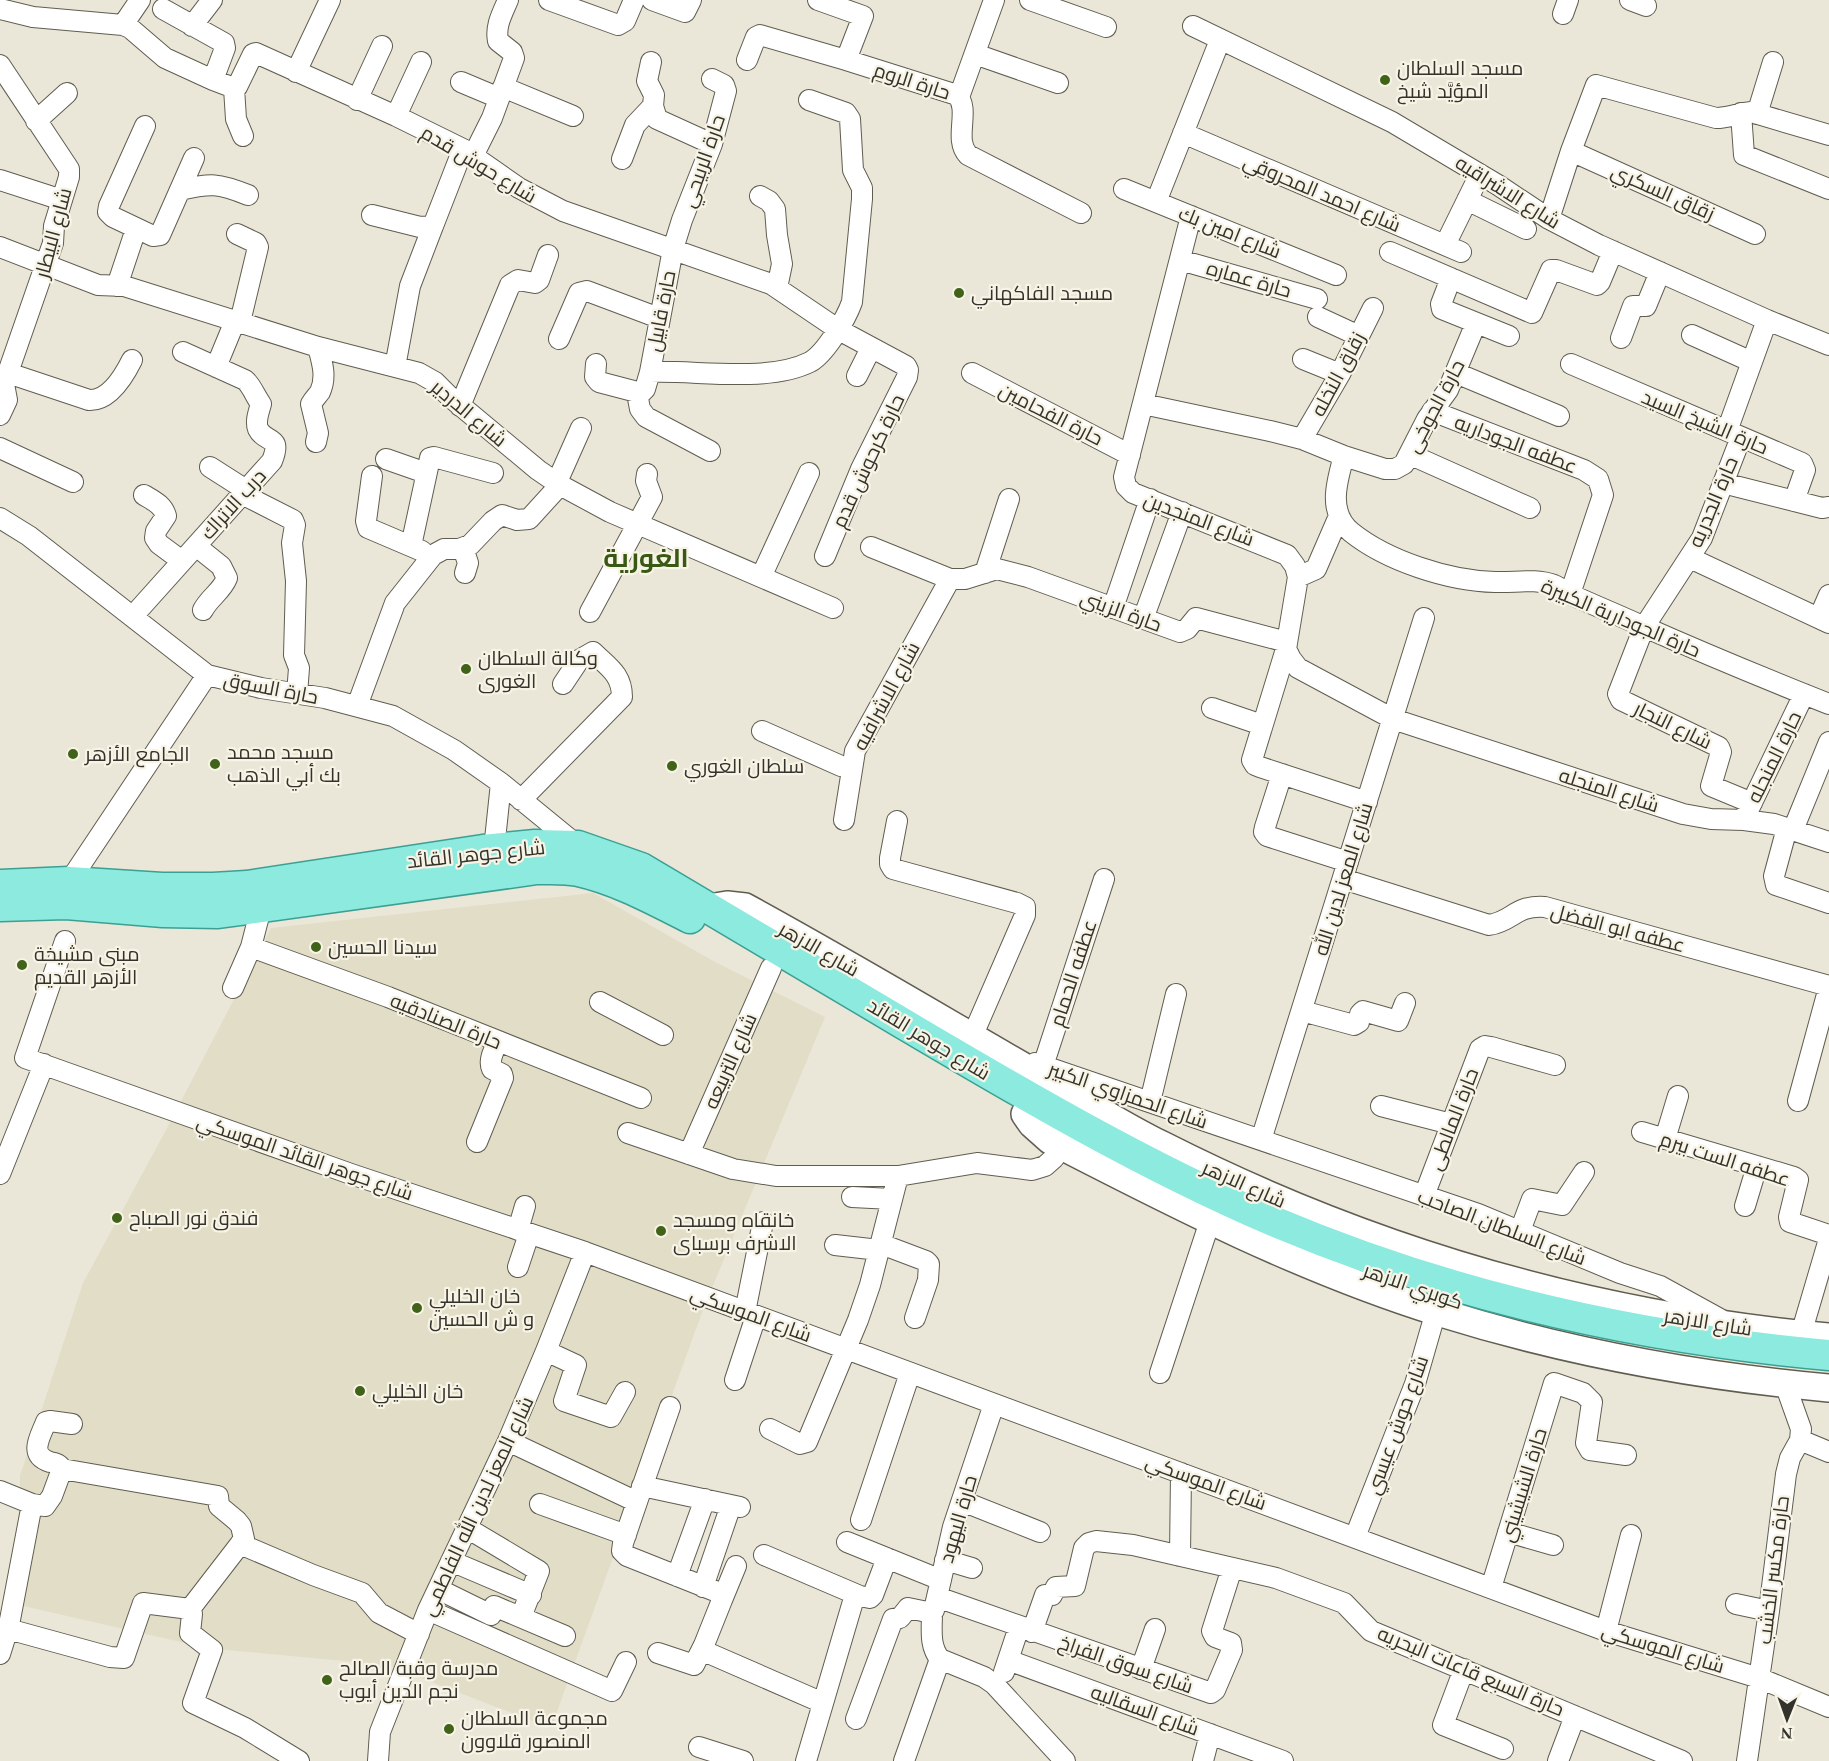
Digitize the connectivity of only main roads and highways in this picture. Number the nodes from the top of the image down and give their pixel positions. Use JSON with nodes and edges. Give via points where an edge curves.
{"nodes":[{"id":1,"x":0,"y":885,"type":"edge"},
{"id":2,"x":0,"y":906,"type":"edge"},
{"id":3,"x":709,"y":908,"type":"junction"},
{"id":4,"x":1028,"y":1107,"type":"junction"},
{"id":5,"x":1829,"y":1337,"type":"edge"},
{"id":6,"x":1829,"y":1355,"type":"edge"},
{"id":7,"x":1829,"y":1371,"type":"edge"},
{"id":8,"x":1829,"y":1388,"type":"edge"}],
"edges":[{"from":1,"to":3,"type":"main road","name":"شارع جوهر القائد","via":[[69,882],[162,888],[235,887],[494,849],[578,846],[641,868]]},
{"from":2,"to":4,"type":"main road","name":"شارع جوهر القائد","via":[[66,904],[195,914],[261,908],[487,874],[576,870],[635,890],[704,925],[771,968]]},
{"from":3,"to":4,"type":"main road","name":"شارع جوهر القائد"},
{"from":3,"to":5,"type":"main road","name":"شارع الازهر","via":[[745,907],[1158,1144],[1233,1180],[1381,1240],[1456,1265],[1608,1305],[1736,1328]]},
{"from":4,"to":6,"type":"main road","name":"كوبري الازهر","via":[[1240,1206],[1402,1269],[1596,1321],[1707,1342]]},
{"from":4,"to":7,"type":"main road","name":"كوبري الازهر","via":[[1220,1211],[1371,1272],[1448,1298],[1647,1347]]},
{"from":4,"to":8,"type":"main road","via":[[1040,1132],[1062,1146],[1210,1221],[1291,1257],[1436,1311],[1588,1352],[1702,1374]]}]}
